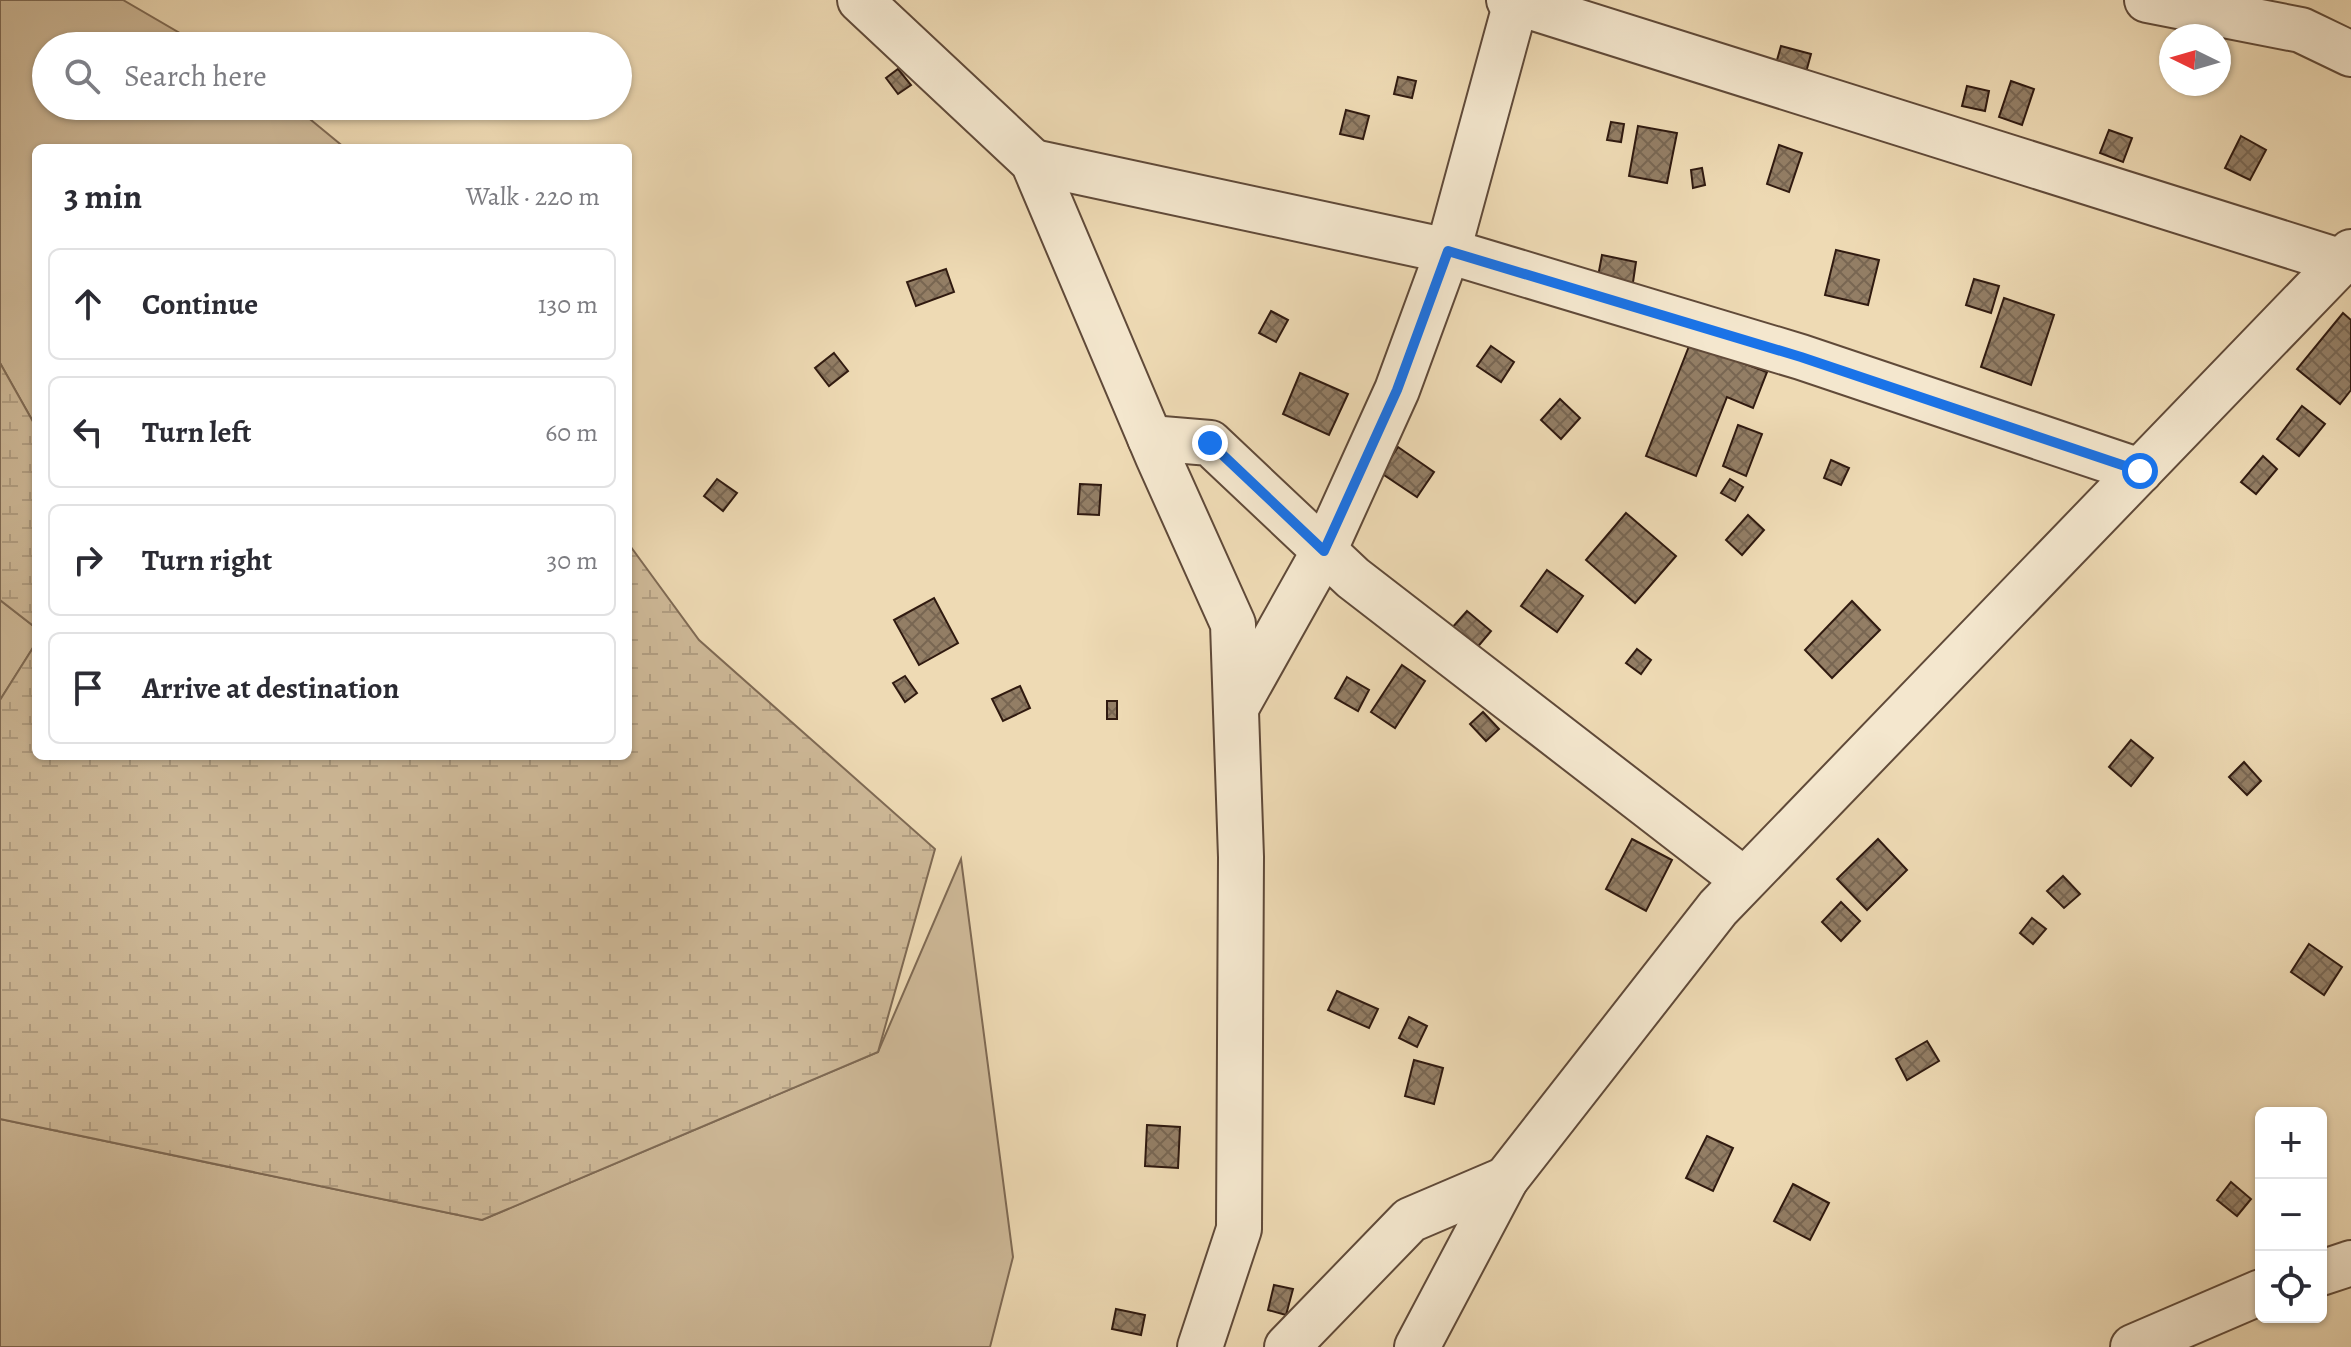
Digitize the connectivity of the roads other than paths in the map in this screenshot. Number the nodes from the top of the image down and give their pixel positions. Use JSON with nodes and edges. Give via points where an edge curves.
{"nodes":[{"id":1,"x":860,"y":0,"type":"edge"},
{"id":2,"x":2147,"y":0,"type":"edge"},
{"id":3,"x":1512,"y":1,"type":"edge"},
{"id":4,"x":2351,"y":54,"type":"edge"},
{"id":5,"x":1033,"y":162,"type":"junction"},
{"id":6,"x":1448,"y":251,"type":"junction"},
{"id":7,"x":2346,"y":257,"type":"edge"},
{"id":8,"x":1150,"y":438,"type":"junction"},
{"id":9,"x":2140,"y":471,"type":"junction"},
{"id":10,"x":1324,"y":551,"type":"junction"},
{"id":11,"x":1236,"y":708,"type":"junction"},
{"id":12,"x":1744,"y":880,"type":"junction"},
{"id":13,"x":1506,"y":1179,"type":"junction"},
{"id":14,"x":2351,"y":1263,"type":"edge"},
{"id":15,"x":2327,"y":1271,"type":"edge"},
{"id":16,"x":2255,"y":1295,"type":"edge"},
{"id":17,"x":1200,"y":1347,"type":"edge"},
{"id":18,"x":1287,"y":1347,"type":"edge"},
{"id":19,"x":1417,"y":1347,"type":"edge"},
{"id":20,"x":2133,"y":1347,"type":"edge"}],
"edges":[{"from":1,"to":5,"type":"street"},
{"from":2,"to":4,"type":"street","via":[[2301,30]]},
{"from":3,"to":6,"type":"street"},
{"from":3,"to":7,"type":"street"},
{"from":5,"to":6,"type":"street"},
{"from":5,"to":8,"type":"street"},
{"from":6,"to":9,"type":"street","via":[[1801,357]]},
{"from":6,"to":10,"type":"street","via":[[1397,390]]},
{"from":7,"to":9,"type":"street"},
{"from":8,"to":10,"type":"street","via":[[1210,443]]},
{"from":8,"to":11,"type":"street","via":[[1233,624]]},
{"from":9,"to":12,"type":"street"},
{"from":10,"to":11,"type":"street"},
{"from":10,"to":12,"type":"street"},
{"from":11,"to":17,"type":"street","via":[[1241,857],[1239,1229]]},
{"from":12,"to":13,"type":"street"},
{"from":13,"to":18,"type":"street","via":[[1410,1220]]},
{"from":13,"to":19,"type":"street"},
{"from":14,"to":15,"type":"street"},
{"from":16,"to":20,"type":"street"}]}
